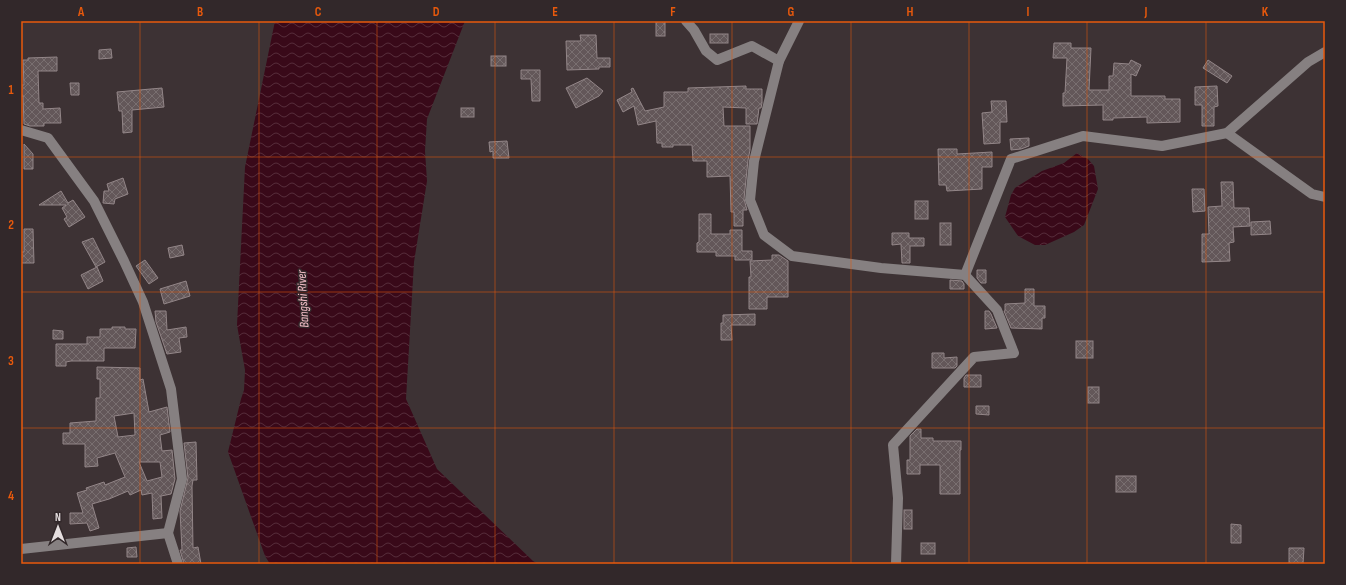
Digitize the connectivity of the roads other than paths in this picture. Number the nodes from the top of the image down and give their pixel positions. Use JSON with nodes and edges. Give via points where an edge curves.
{"nodes":[{"id":1,"x":686,"y":21,"type":"edge"},
{"id":2,"x":799,"y":21,"type":"edge"},
{"id":3,"x":1325,"y":52,"type":"edge"},
{"id":4,"x":778,"y":61,"type":"junction"},
{"id":5,"x":21,"y":130,"type":"edge"},
{"id":6,"x":1227,"y":133,"type":"junction"},
{"id":7,"x":1325,"y":197,"type":"edge"},
{"id":8,"x":965,"y":276,"type":"junction"},
{"id":9,"x":168,"y":533,"type":"junction"},
{"id":10,"x":21,"y":549,"type":"edge"},
{"id":11,"x":178,"y":564,"type":"edge"},
{"id":12,"x":896,"y":564,"type":"edge"}],
"edges":[{"from":1,"to":4,"type":"street","via":[[706,51],[717,60],[752,46]]},
{"from":2,"to":4,"type":"street"},
{"from":3,"to":6,"type":"street","via":[[1308,62]]},
{"from":4,"to":8,"type":"street","via":[[754,161],[750,200],[764,235],[792,256]]},
{"from":5,"to":9,"type":"street","via":[[48,138],[94,201],[143,302],[171,389],[182,479]]},
{"from":6,"to":7,"type":"street","via":[[1312,194]]},
{"from":6,"to":8,"type":"street","via":[[1162,146],[1083,136],[1012,159]]},
{"from":8,"to":12,"type":"street","via":[[997,310],[1014,353],[974,357],[894,445],[898,498]]},
{"from":9,"to":10,"type":"street"},
{"from":9,"to":11,"type":"street"}]}
